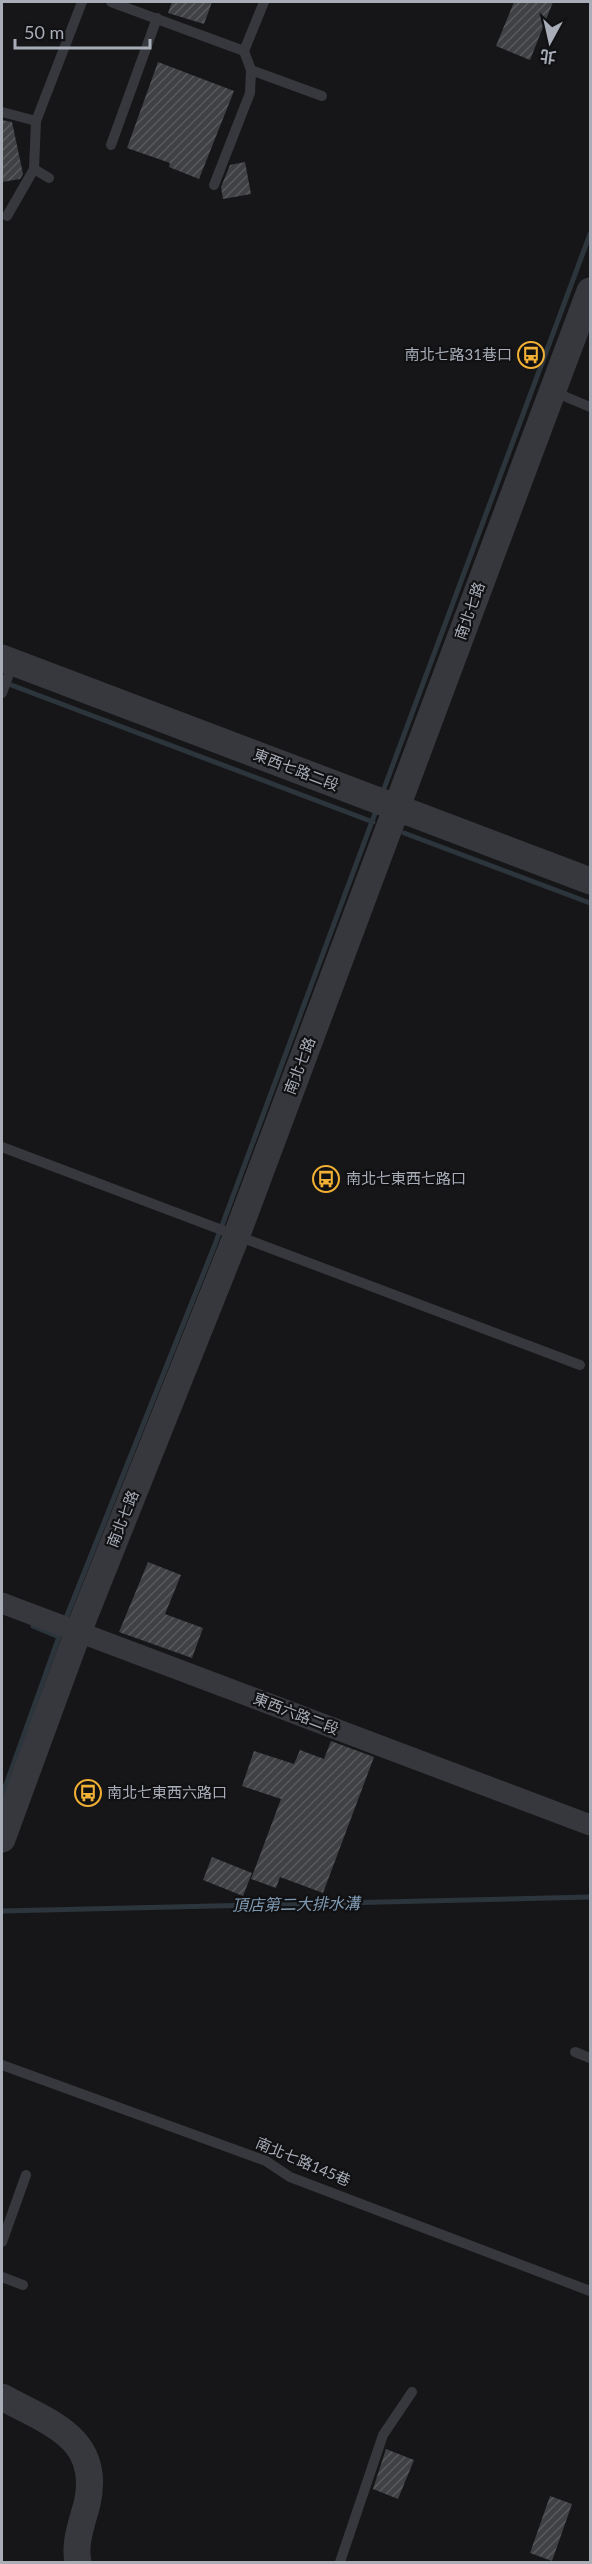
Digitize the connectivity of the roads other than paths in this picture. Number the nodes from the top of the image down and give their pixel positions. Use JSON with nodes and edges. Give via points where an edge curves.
{"nodes":[{"id":1,"x":82,"y":2,"type":"edge"},
{"id":2,"x":111,"y":2,"type":"edge"},
{"id":3,"x":264,"y":2,"type":"edge"},
{"id":4,"x":157,"y":18,"type":"junction"},
{"id":5,"x":244,"y":51,"type":"junction"},
{"id":6,"x":251,"y":70,"type":"junction"},
{"id":7,"x":322,"y":96,"type":"dead end"},
{"id":8,"x":2,"y":112,"type":"edge"},
{"id":9,"x":36,"y":121,"type":"junction"},
{"id":10,"x":111,"y":145,"type":"dead end"},
{"id":11,"x":34,"y":169,"type":"junction"},
{"id":12,"x":49,"y":178,"type":"dead end"},
{"id":13,"x":214,"y":185,"type":"dead end"},
{"id":14,"x":7,"y":216,"type":"dead end"},
{"id":15,"x":591,"y":291,"type":"edge"},
{"id":16,"x":552,"y":391,"type":"junction"},
{"id":17,"x":591,"y":406,"type":"edge"},
{"id":18,"x":7,"y":660,"type":"edge"},
{"id":19,"x":2,"y":693,"type":"edge"},
{"id":20,"x":396,"y":808,"type":"junction"},
{"id":21,"x":591,"y":881,"type":"edge"},
{"id":22,"x":2,"y":1148,"type":"edge"},
{"id":23,"x":236,"y":1237,"type":"junction"},
{"id":24,"x":580,"y":1365,"type":"dead end"},
{"id":25,"x":2,"y":1603,"type":"edge"},
{"id":26,"x":78,"y":1632,"type":"junction"},
{"id":27,"x":591,"y":1825,"type":"edge"},
{"id":28,"x":2,"y":1839,"type":"edge"},
{"id":29,"x":574,"y":2052,"type":"dead end"},
{"id":30,"x":591,"y":2058,"type":"edge"},
{"id":31,"x":2,"y":2065,"type":"edge"},
{"id":32,"x":26,"y":2175,"type":"dead end"},
{"id":33,"x":2,"y":2242,"type":"edge"},
{"id":34,"x":2,"y":2277,"type":"edge"},
{"id":35,"x":23,"y":2285,"type":"dead end"},
{"id":36,"x":591,"y":2290,"type":"edge"},
{"id":37,"x":412,"y":2392,"type":"dead end"},
{"id":38,"x":2,"y":2397,"type":"edge"},
{"id":39,"x":78,"y":2562,"type":"edge"},
{"id":40,"x":340,"y":2562,"type":"edge"}],
"edges":[{"from":1,"to":9,"type":"lane"},
{"from":2,"to":4,"type":"lane"},
{"from":3,"to":5,"type":"lane"},
{"from":4,"to":5,"type":"lane"},
{"from":4,"to":10,"type":"lane"},
{"from":5,"to":6,"type":"lane"},
{"from":6,"to":7,"type":"lane"},
{"from":6,"to":13,"type":"lane","via":[[250,93]]},
{"from":8,"to":9,"type":"lane"},
{"from":9,"to":11,"type":"lane"},
{"from":11,"to":12,"type":"lane"},
{"from":11,"to":14,"type":"lane"},
{"from":15,"to":16,"type":"street","name":"南北七路"},
{"from":16,"to":17,"type":"lane"},
{"from":16,"to":20,"type":"street","name":"南北七路"},
{"from":18,"to":19,"type":"lane"},
{"from":18,"to":20,"type":"street","name":"東西七路二段"},
{"from":20,"to":21,"type":"street","name":"東西七路二段"},
{"from":20,"to":23,"type":"street","name":"南北七路"},
{"from":22,"to":23,"type":"lane"},
{"from":23,"to":24,"type":"lane"},
{"from":23,"to":26,"type":"street","name":"南北七路"},
{"from":25,"to":26,"type":"street","name":"東西六路二段"},
{"from":26,"to":27,"type":"street","name":"東西六路二段"},
{"from":26,"to":28,"type":"street","name":"南北七路"},
{"from":29,"to":30,"type":"lane"},
{"from":31,"to":36,"type":"lane","name":"南北七路145巷","via":[[266,2162],[290,2177]]},
{"from":32,"to":33,"type":"lane"},
{"from":34,"to":35,"type":"lane"},
{"from":37,"to":40,"type":"lane","via":[[383,2435]]},
{"from":38,"to":39,"type":"street","via":[[70,2435],[84,2451],[92,2483],[76,2549]]}]}
